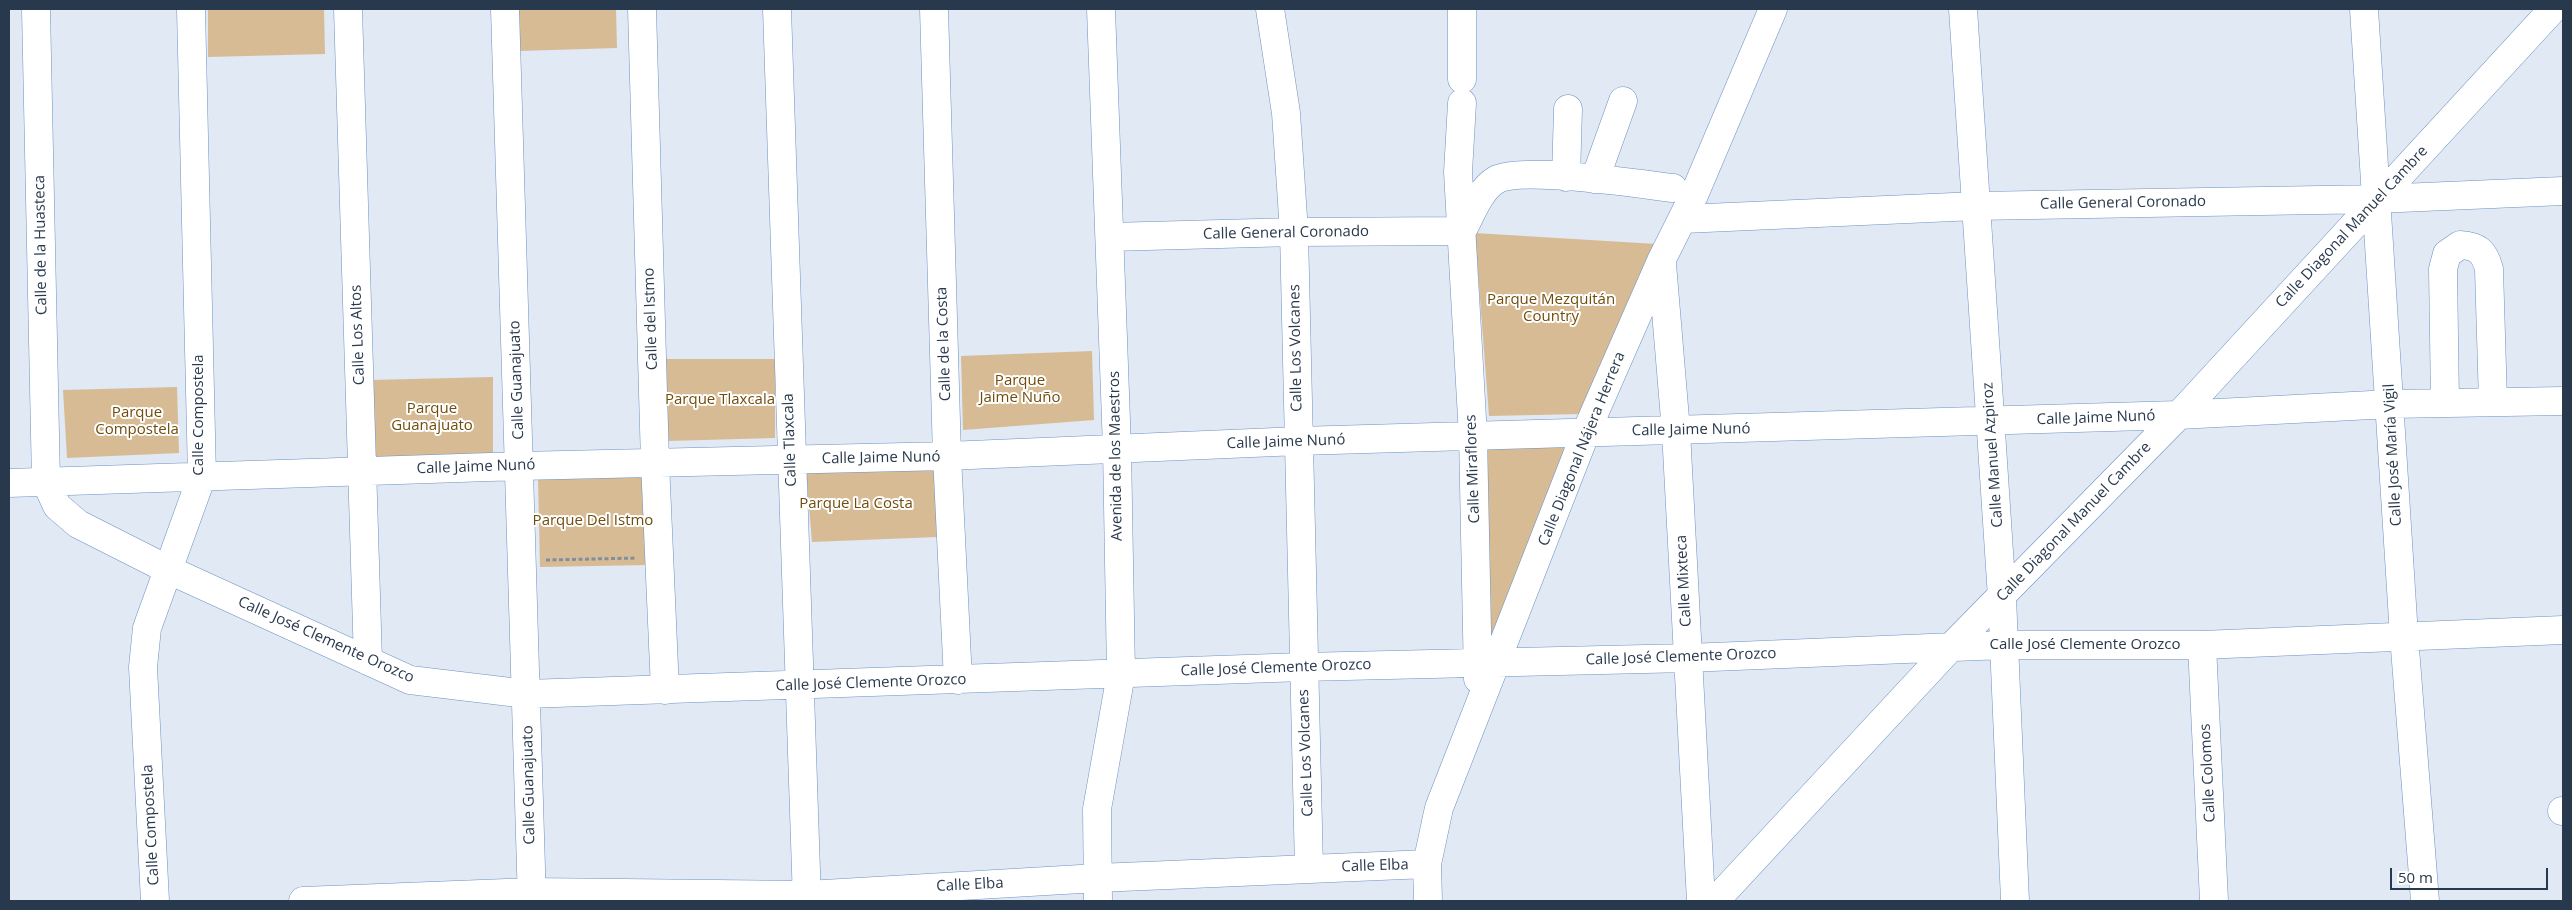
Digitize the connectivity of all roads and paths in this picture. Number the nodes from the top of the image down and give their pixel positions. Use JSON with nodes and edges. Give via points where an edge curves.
{"nodes":[{"id":1,"x":36,"y":9,"type":"edge"},
{"id":2,"x":191,"y":9,"type":"edge"},
{"id":3,"x":348,"y":9,"type":"edge"},
{"id":4,"x":505,"y":9,"type":"edge"},
{"id":5,"x":642,"y":9,"type":"edge"},
{"id":6,"x":777,"y":9,"type":"edge"},
{"id":7,"x":934,"y":9,"type":"edge"},
{"id":8,"x":1101,"y":9,"type":"edge"},
{"id":9,"x":1270,"y":9,"type":"edge"},
{"id":10,"x":1462,"y":9,"type":"edge"},
{"id":11,"x":1773,"y":9,"type":"edge"},
{"id":12,"x":1963,"y":9,"type":"edge"},
{"id":13,"x":2364,"y":9,"type":"edge"},
{"id":14,"x":2553,"y":9,"type":"edge"},
{"id":15,"x":1623,"y":101,"type":"dead end"},
{"id":16,"x":1568,"y":109,"type":"dead end"},
{"id":17,"x":1566,"y":177,"type":"junction"},
{"id":18,"x":1595,"y":179,"type":"junction"},
{"id":19,"x":1672,"y":188,"type":"dead end"},
{"id":20,"x":2563,"y":191,"type":"edge"},
{"id":21,"x":2377,"y":199,"type":"junction"},
{"id":22,"x":1976,"y":206,"type":"junction"},
{"id":23,"x":1683,"y":219,"type":"junction"},
{"id":24,"x":1462,"y":230,"type":"junction"},
{"id":25,"x":1294,"y":232,"type":"junction"},
{"id":26,"x":1110,"y":238,"type":"junction"},
{"id":27,"x":1661,"y":261,"type":"junction"},
{"id":28,"x":2563,"y":401,"type":"edge"},
{"id":29,"x":2493,"y":402,"type":"junction"},
{"id":30,"x":2445,"y":403,"type":"junction"},
{"id":31,"x":2391,"y":404,"type":"junction"},
{"id":32,"x":2179,"y":415,"type":"junction"},
{"id":33,"x":1990,"y":421,"type":"junction"},
{"id":34,"x":1676,"y":431,"type":"junction"},
{"id":35,"x":1586,"y":432,"type":"junction"},
{"id":36,"x":1473,"y":436,"type":"junction"},
{"id":37,"x":1298,"y":441,"type":"junction"},
{"id":38,"x":1117,"y":448,"type":"junction"},
{"id":39,"x":947,"y":456,"type":"junction"},
{"id":40,"x":791,"y":460,"type":"junction"},
{"id":41,"x":655,"y":462,"type":"junction"},
{"id":42,"x":520,"y":466,"type":"junction"},
{"id":43,"x":362,"y":471,"type":"junction"},
{"id":44,"x":202,"y":476,"type":"junction"},
{"id":45,"x":46,"y":482,"type":"junction"},
{"id":46,"x":9,"y":483,"type":"edge"},
{"id":47,"x":659,"y":558,"type":"junction"},
{"id":48,"x":522,"y":560,"type":"junction"},
{"id":49,"x":169,"y":570,"type":"junction"},
{"id":50,"x":2002,"y":597,"type":"junction"},
{"id":51,"x":2563,"y":630,"type":"edge"},
{"id":52,"x":2404,"y":636,"type":"junction"},
{"id":53,"x":2004,"y":645,"type":"junction"},
{"id":54,"x":2202,"y":646,"type":"junction"},
{"id":55,"x":1951,"y":647,"type":"junction"},
{"id":56,"x":1688,"y":658,"type":"junction"},
{"id":57,"x":368,"y":660,"type":"junction"},
{"id":58,"x":1488,"y":662,"type":"junction"},
{"id":59,"x":1303,"y":667,"type":"junction"},
{"id":60,"x":1121,"y":674,"type":"junction"},
{"id":61,"x":958,"y":680,"type":"junction"},
{"id":62,"x":800,"y":685,"type":"junction"},
{"id":63,"x":665,"y":690,"type":"junction"},
{"id":64,"x":527,"y":694,"type":"junction"},
{"id":65,"x":1427,"y":864,"type":"junction"},
{"id":66,"x":1309,"y":869,"type":"junction"},
{"id":67,"x":1098,"y":890,"type":"edge"},
{"id":68,"x":918,"y":895,"type":"edge"},
{"id":69,"x":532,"y":897,"type":"edge"},
{"id":70,"x":807,"y":898,"type":"edge"},
{"id":71,"x":155,"y":901,"type":"edge"},
{"id":72,"x":303,"y":901,"type":"edge"},
{"id":73,"x":1428,"y":901,"type":"edge"},
{"id":74,"x":1701,"y":901,"type":"edge"},
{"id":75,"x":1715,"y":901,"type":"edge"},
{"id":76,"x":2015,"y":901,"type":"edge"},
{"id":77,"x":2214,"y":901,"type":"edge"},
{"id":78,"x":2425,"y":901,"type":"edge"}],
"edges":[{"from":1,"to":45,"type":"street","name":"Calle de la Huasteca"},
{"from":2,"to":44,"type":"street","name":"Calle Compostela"},
{"from":3,"to":43,"type":"street","name":"Calle Los Altos"},
{"from":4,"to":42,"type":"street","name":"Calle Guanajuato"},
{"from":5,"to":41,"type":"street","name":"Calle del Istmo"},
{"from":6,"to":40,"type":"street","name":"Calle Tlaxcala"},
{"from":7,"to":39,"type":"street","name":"Calle de la Costa"},
{"from":8,"to":26,"type":"street","name":"Avenida de los Maestros"},
{"from":9,"to":25,"type":"street","name":"Calle Los Volcanes","via":[[1286,113]]},
{"from":10,"to":24,"type":"street","name":"Calle Miraflores","via":[[1458,172]]},
{"from":11,"to":23,"type":"street","name":"Calle Diagonal Nájera Herrera"},
{"from":12,"to":22,"type":"street","name":"Calle Manuel Azpiroz"},
{"from":13,"to":21,"type":"street","name":"Calle José María Vigil"},
{"from":14,"to":21,"type":"street","name":"Calle Diagonal Manuel Cambre"},
{"from":15,"to":18,"type":"street"},
{"from":16,"to":17,"type":"street"},
{"from":17,"to":18,"type":"street"},
{"from":17,"to":24,"type":"street","via":[[1512,176],[1497,180],[1485,189]]},
{"from":18,"to":19,"type":"street"},
{"from":20,"to":21,"type":"street","name":"Calle General Coronado"},
{"from":21,"to":22,"type":"street","name":"Calle General Coronado"},
{"from":21,"to":31,"type":"street","name":"Calle José María Vigil"},
{"from":21,"to":32,"type":"street","name":"Calle Diagonal Manuel Cambre"},
{"from":22,"to":23,"type":"street","name":"Calle General Coronado"},
{"from":22,"to":33,"type":"street","name":"Calle Manuel Azpiroz"},
{"from":23,"to":27,"type":"street","name":"Calle Diagonal Nájera Herrera"},
{"from":24,"to":25,"type":"street","name":"Calle General Coronado"},
{"from":24,"to":36,"type":"street","name":"Calle Miraflores"},
{"from":25,"to":26,"type":"street","name":"Calle General Coronado"},
{"from":25,"to":37,"type":"street","name":"Calle Los Volcanes"},
{"from":26,"to":38,"type":"street","name":"Avenida de los Maestros"},
{"from":27,"to":34,"type":"street","name":"Calle Mixteca"},
{"from":27,"to":35,"type":"street","name":"Calle Diagonal Nájera Herrera"},
{"from":28,"to":29,"type":"street","name":"Calle Jaime Nunó"},
{"from":29,"to":30,"type":"street","name":"Calle Jaime Nunó"},
{"from":29,"to":30,"type":"street","via":[[2489,269],[2484,253],[2475,246],[2460,245],[2447,254],[2444,269]]},
{"from":30,"to":31,"type":"street","name":"Calle Jaime Nunó"},
{"from":31,"to":32,"type":"street","name":"Calle Jaime Nunó"},
{"from":31,"to":52,"type":"street","name":"Calle José María Vigil"},
{"from":32,"to":33,"type":"street","name":"Calle Jaime Nunó"},
{"from":32,"to":50,"type":"street","name":"Calle Diagonal Manuel Cambre"},
{"from":33,"to":34,"type":"street","name":"Calle Jaime Nunó"},
{"from":33,"to":50,"type":"street","name":"Calle Manuel Azpiroz"},
{"from":34,"to":35,"type":"street","name":"Calle Jaime Nunó"},
{"from":34,"to":56,"type":"street","name":"Calle Mixteca"},
{"from":35,"to":36,"type":"street","name":"Calle Jaime Nunó"},
{"from":35,"to":58,"type":"street","name":"Calle Diagonal Nájera Herrera"},
{"from":36,"to":37,"type":"street","name":"Calle Jaime Nunó"},
{"from":36,"to":58,"type":"street","name":"Calle Miraflores"},
{"from":37,"to":38,"type":"street","name":"Calle Jaime Nunó"},
{"from":37,"to":59,"type":"street","name":"Calle Los Volcanes"},
{"from":38,"to":39,"type":"street","name":"Calle Jaime Nunó"},
{"from":38,"to":60,"type":"street","name":"Avenida de los Maestros"},
{"from":39,"to":40,"type":"street","name":"Calle Jaime Nunó"},
{"from":39,"to":61,"type":"street","name":"Calle de la Costa"},
{"from":40,"to":41,"type":"street","name":"Calle Jaime Nunó"},
{"from":40,"to":62,"type":"street","name":"Calle Tlaxcala"},
{"from":41,"to":42,"type":"street","name":"Calle Jaime Nunó"},
{"from":41,"to":47,"type":"street","name":"Calle del Istmo"},
{"from":42,"to":43,"type":"street","name":"Calle Jaime Nunó"},
{"from":42,"to":48,"type":"street","name":"Calle Guanajuato"},
{"from":43,"to":44,"type":"street","name":"Calle Jaime Nunó"},
{"from":43,"to":57,"type":"street","name":"Calle Los Altos"},
{"from":44,"to":45,"type":"street","name":"Calle Jaime Nunó"},
{"from":44,"to":49,"type":"street","name":"Calle Compostela"},
{"from":45,"to":46,"type":"street","name":"Calle Jaime Nunó"},
{"from":45,"to":49,"type":"street","name":"Calle José Clemente Orozco","via":[[56,506],[78,524]]},
{"from":47,"to":48,"type":"path"},
{"from":47,"to":63,"type":"street","name":"Calle del Istmo"},
{"from":48,"to":64,"type":"street","name":"Calle Guanajuato"},
{"from":49,"to":57,"type":"street","name":"Calle José Clemente Orozco"},
{"from":49,"to":71,"type":"street","name":"Calle Compostela","via":[[147,628],[143,667]]},
{"from":50,"to":53,"type":"street","name":"Calle Manuel Azpiroz"},
{"from":50,"to":55,"type":"street","name":"Calle Diagonal Manuel Cambre"},
{"from":51,"to":52,"type":"street","name":"Calle José Clemente Orozco"},
{"from":52,"to":54,"type":"street","name":"Calle José Clemente Orozco"},
{"from":52,"to":78,"type":"street","name":"Calle José María Vigil"},
{"from":53,"to":54,"type":"street","name":"Calle José Clemente Orozco"},
{"from":53,"to":55,"type":"street","name":"Calle José Clemente Orozco"},
{"from":53,"to":76,"type":"street","name":"Calle Manuel Azpiroz"},
{"from":54,"to":77,"type":"street","name":"Calle Colomos"},
{"from":55,"to":56,"type":"street","name":"Calle José Clemente Orozco"},
{"from":55,"to":75,"type":"street","name":"Calle Diagonal Manuel Cambre"},
{"from":56,"to":58,"type":"street","name":"Calle José Clemente Orozco"},
{"from":56,"to":74,"type":"street","name":"Calle Mixteca"},
{"from":57,"to":64,"type":"street","name":"Calle José Clemente Orozco","via":[[410,680]]},
{"from":58,"to":59,"type":"street","name":"Calle José Clemente Orozco"},
{"from":58,"to":65,"type":"street","name":"Calle Diagonal Nájera Herrera","via":[[1478,708],[1439,808]]},
{"from":59,"to":60,"type":"street","name":"Calle José Clemente Orozco"},
{"from":59,"to":66,"type":"street","name":"Calle Los Volcanes"},
{"from":60,"to":61,"type":"street","name":"Calle José Clemente Orozco"},
{"from":60,"to":67,"type":"street","name":"Avenida de los Maestros","via":[[1097,809]]},
{"from":61,"to":62,"type":"street","name":"Calle José Clemente Orozco"},
{"from":62,"to":63,"type":"street","name":"Calle José Clemente Orozco"},
{"from":62,"to":70,"type":"street","name":"Calle Tlaxcala"},
{"from":63,"to":64,"type":"street","name":"Calle José Clemente Orozco"},
{"from":64,"to":69,"type":"street","name":"Calle Guanajuato"},
{"from":65,"to":66,"type":"street","name":"Calle Elba"},
{"from":65,"to":73,"type":"street","name":"Calle Diagonal Nájera Herrera"},
{"from":66,"to":67,"type":"street","name":"Calle Elba"},
{"from":67,"to":68,"type":"street","name":"Calle Elba"},
{"from":68,"to":70,"type":"street","name":"Calle Elba"},
{"from":69,"to":70,"type":"street","name":"Calle Elba"},
{"from":69,"to":72,"type":"street","name":"Calle Elba"}]}
